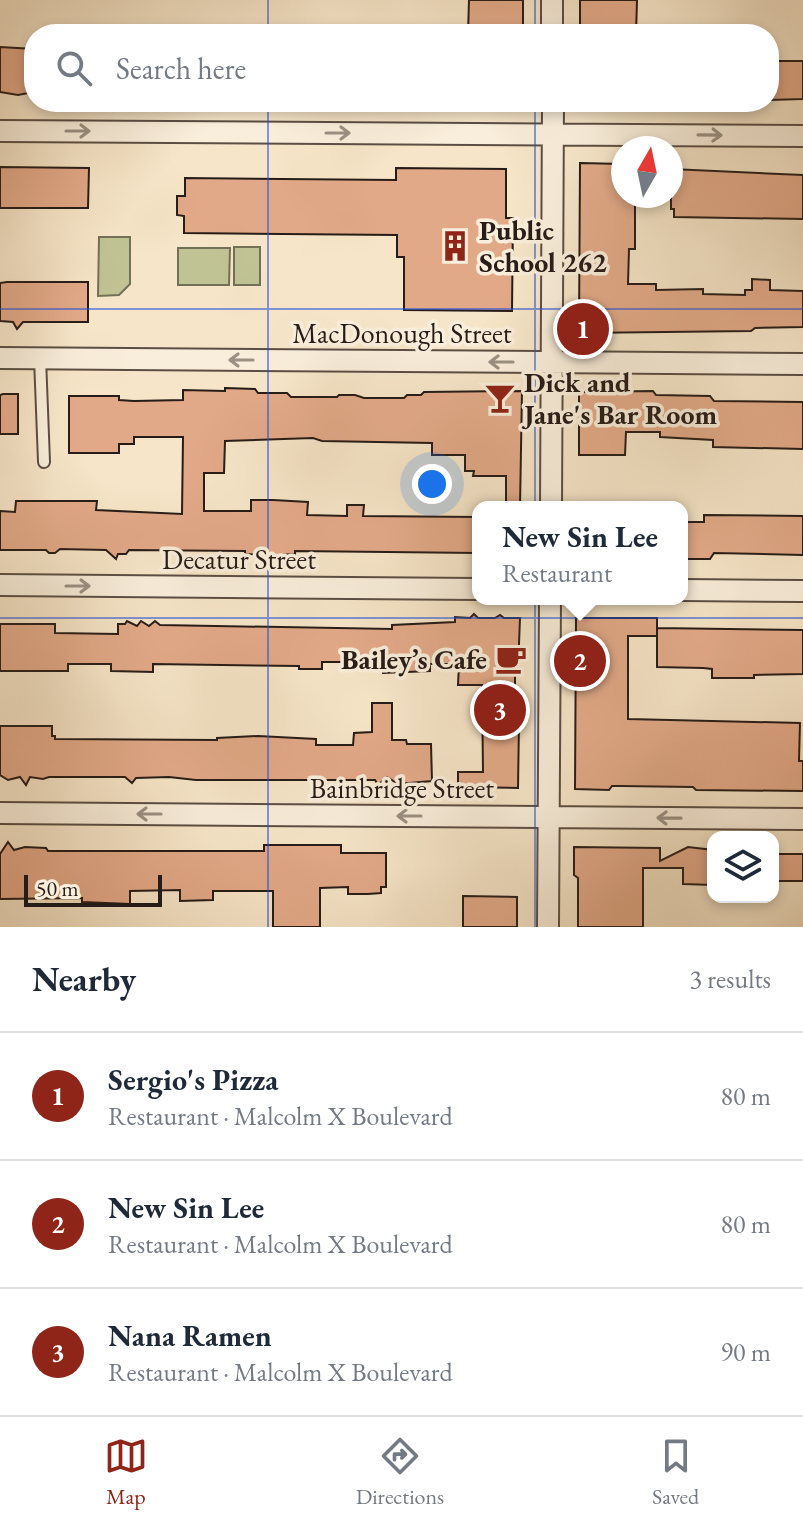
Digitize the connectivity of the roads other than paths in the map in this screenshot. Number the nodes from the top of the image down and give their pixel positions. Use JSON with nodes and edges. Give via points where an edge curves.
{"nodes":[{"id":1,"x":552,"y":0,"type":"edge"},
{"id":2,"x":552,"y":24,"type":"edge"},
{"id":3,"x":553,"y":112,"type":"edge"},
{"id":4,"x":0,"y":131,"type":"edge"},
{"id":5,"x":552,"y":134,"type":"junction"},
{"id":6,"x":803,"y":136,"type":"edge"},
{"id":7,"x":0,"y":358,"type":"edge"},
{"id":8,"x":40,"y":358,"type":"junction"},
{"id":9,"x":552,"y":362,"type":"junction"},
{"id":10,"x":803,"y":364,"type":"edge"},
{"id":11,"x":44,"y":462,"type":"dead end"},
{"id":12,"x":551,"y":501,"type":"edge"},
{"id":13,"x":0,"y":585,"type":"edge"},
{"id":14,"x":472,"y":589,"type":"edge"},
{"id":15,"x":688,"y":590,"type":"edge"},
{"id":16,"x":803,"y":591,"type":"edge"},
{"id":17,"x":550,"y":605,"type":"edge"},
{"id":18,"x":0,"y":813,"type":"edge"},
{"id":19,"x":547,"y":817,"type":"junction"},
{"id":20,"x":803,"y":819,"type":"edge"},
{"id":21,"x":548,"y":927,"type":"edge"}],
"edges":[{"from":1,"to":2,"type":"street"},
{"from":3,"to":5,"type":"street"},
{"from":4,"to":5,"type":"street","one_way":true},
{"from":5,"to":6,"type":"street","one_way":true},
{"from":5,"to":9,"type":"street"},
{"from":7,"to":8,"type":"street","name":"MacDonough Street"},
{"from":9,"to":8,"type":"street","name":"MacDonough Street","one_way":true},
{"from":8,"to":11,"type":"lane"},
{"from":9,"to":10,"type":"street","name":"MacDonough Street"},
{"from":9,"to":12,"type":"street"},
{"from":13,"to":14,"type":"street","name":"Decatur Street","one_way":true},
{"from":15,"to":16,"type":"street"},
{"from":17,"to":19,"type":"street"},
{"from":19,"to":18,"type":"street","name":"Bainbridge Street","one_way":true},
{"from":20,"to":19,"type":"street","name":"Bainbridge Street","one_way":true},
{"from":19,"to":21,"type":"street"}]}
